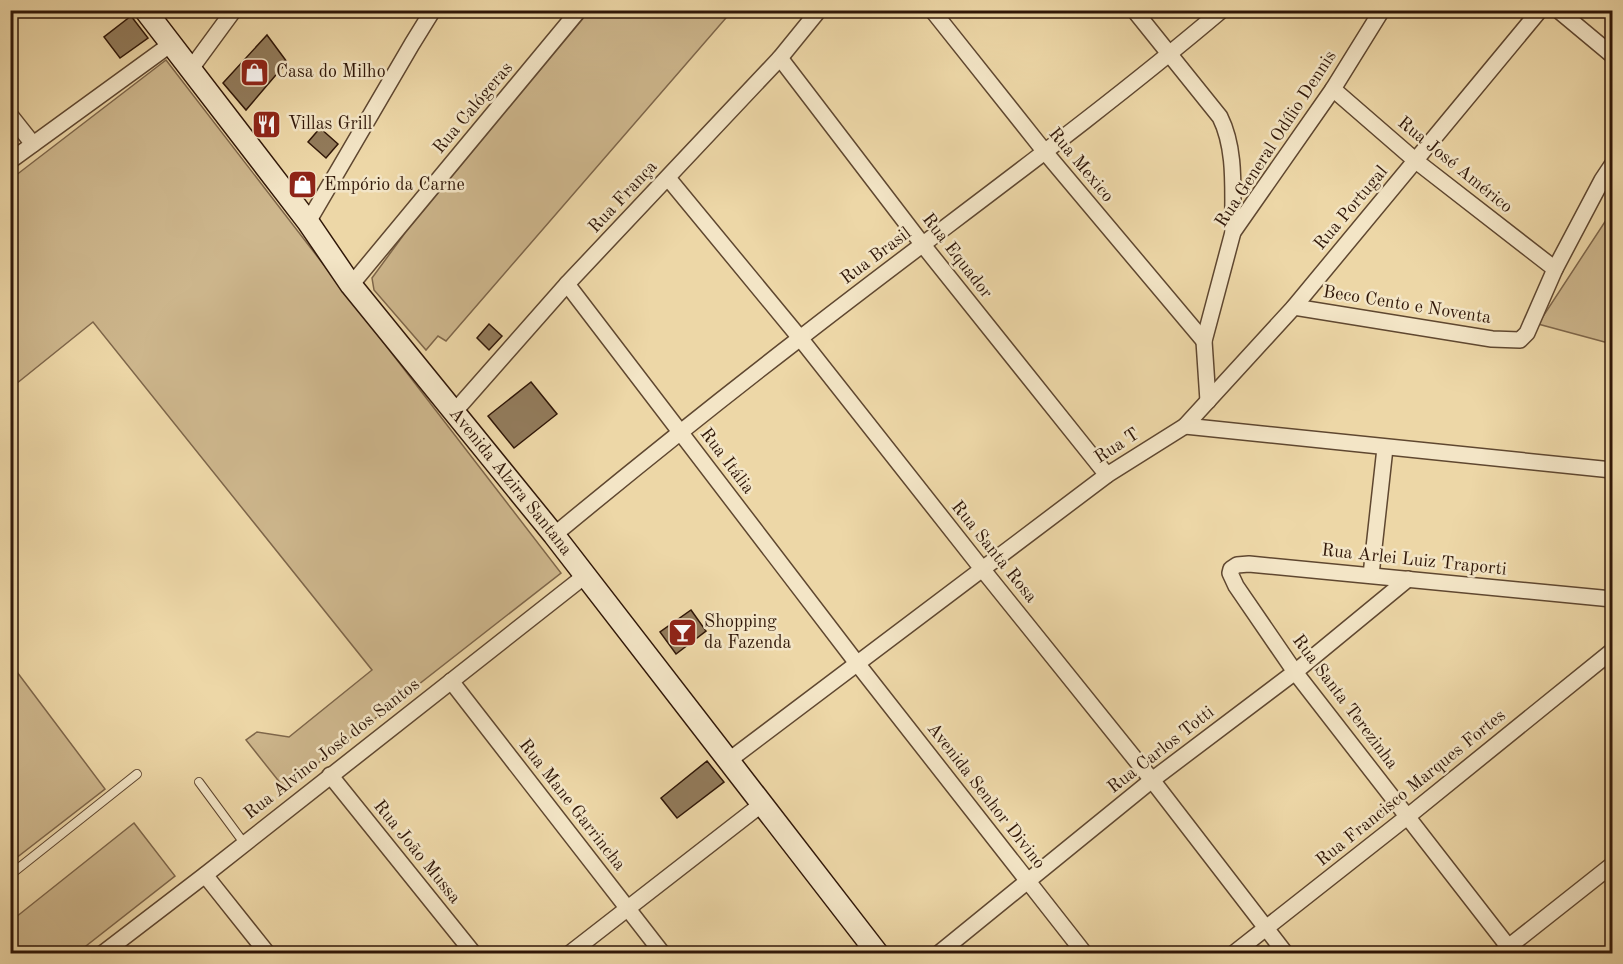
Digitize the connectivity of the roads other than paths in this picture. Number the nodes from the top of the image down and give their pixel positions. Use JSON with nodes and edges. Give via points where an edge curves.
{"nodes":[{"id":1,"x":145,"y":10,"type":"edge"},
{"id":2,"x":234,"y":10,"type":"edge"},
{"id":3,"x":433,"y":10,"type":"edge"},
{"id":4,"x":579,"y":10,"type":"edge"},
{"id":5,"x":819,"y":10,"type":"edge"},
{"id":6,"x":932,"y":10,"type":"edge"},
{"id":7,"x":1134,"y":10,"type":"edge"},
{"id":8,"x":1222,"y":10,"type":"edge"},
{"id":9,"x":1382,"y":10,"type":"edge"},
{"id":10,"x":1540,"y":10,"type":"edge"},
{"id":11,"x":1557,"y":10,"type":"edge"},
{"id":12,"x":171,"y":44,"type":"junction"},
{"id":13,"x":1170,"y":54,"type":"junction"},
{"id":14,"x":1612,"y":55,"type":"edge"},
{"id":15,"x":780,"y":58,"type":"junction"},
{"id":16,"x":190,"y":70,"type":"junction"},
{"id":17,"x":1332,"y":89,"type":"junction"},
{"id":18,"x":10,"y":115,"type":"edge"},
{"id":19,"x":33,"y":144,"type":"junction"},
{"id":20,"x":1045,"y":152,"type":"junction"},
{"id":21,"x":10,"y":161,"type":"edge"},
{"id":22,"x":1416,"y":161,"type":"junction"},
{"id":23,"x":1612,"y":165,"type":"edge"},
{"id":24,"x":668,"y":178,"type":"junction"},
{"id":25,"x":308,"y":222,"type":"junction"},
{"id":26,"x":1233,"y":232,"type":"junction"},
{"id":27,"x":923,"y":244,"type":"junction"},
{"id":28,"x":1555,"y":269,"type":"junction"},
{"id":29,"x":567,"y":284,"type":"junction"},
{"id":30,"x":351,"y":285,"type":"junction"},
{"id":31,"x":1293,"y":307,"type":"junction"},
{"id":32,"x":800,"y":338,"type":"junction"},
{"id":33,"x":1204,"y":341,"type":"junction"},
{"id":34,"x":1208,"y":401,"type":"junction"},
{"id":35,"x":455,"y":411,"type":"junction"},
{"id":36,"x":1185,"y":426,"type":"junction"},
{"id":37,"x":680,"y":431,"type":"junction"},
{"id":38,"x":1385,"y":448,"type":"junction"},
{"id":39,"x":1612,"y":470,"type":"edge"},
{"id":40,"x":1107,"y":475,"type":"junction"},
{"id":41,"x":554,"y":535,"type":"junction"},
{"id":42,"x":983,"y":570,"type":"junction"},
{"id":43,"x":586,"y":575,"type":"junction"},
{"id":44,"x":1371,"y":575,"type":"junction"},
{"id":45,"x":1408,"y":579,"type":"junction"},
{"id":46,"x":1236,"y":586,"type":"joint"},
{"id":47,"x":1612,"y":599,"type":"edge"},
{"id":48,"x":1612,"y":651,"type":"edge"},
{"id":49,"x":856,"y":662,"type":"junction"},
{"id":50,"x":1295,"y":672,"type":"junction"},
{"id":51,"x":451,"y":681,"type":"junction"},
{"id":52,"x":728,"y":760,"type":"junction"},
{"id":53,"x":137,"y":774,"type":"dead end"},
{"id":54,"x":330,"y":775,"type":"junction"},
{"id":55,"x":1152,"y":780,"type":"junction"},
{"id":56,"x":199,"y":782,"type":"dead end"},
{"id":57,"x":762,"y":804,"type":"junction"},
{"id":58,"x":1407,"y":817,"type":"junction"},
{"id":59,"x":244,"y":843,"type":"junction"},
{"id":60,"x":1612,"y":865,"type":"edge"},
{"id":61,"x":10,"y":875,"type":"edge"},
{"id":62,"x":205,"y":875,"type":"junction"},
{"id":63,"x":1029,"y":881,"type":"junction"},
{"id":64,"x":628,"y":907,"type":"junction"},
{"id":65,"x":1266,"y":927,"type":"junction"},
{"id":66,"x":1508,"y":951,"type":"edge"},
{"id":67,"x":102,"y":954,"type":"edge"},
{"id":68,"x":268,"y":954,"type":"edge"},
{"id":69,"x":474,"y":954,"type":"edge"},
{"id":70,"x":569,"y":954,"type":"edge"},
{"id":71,"x":663,"y":954,"type":"edge"},
{"id":72,"x":878,"y":954,"type":"edge"},
{"id":73,"x":938,"y":954,"type":"edge"},
{"id":74,"x":1085,"y":954,"type":"edge"},
{"id":75,"x":1233,"y":954,"type":"edge"},
{"id":76,"x":1286,"y":954,"type":"edge"}],
"edges":[{"from":1,"to":12,"type":"main road","name":"Avenida Alzira Santana"},
{"from":2,"to":16,"type":"street"},
{"from":3,"to":25,"type":"street"},
{"from":4,"to":30,"type":"street","name":"Rua Calógeras"},
{"from":5,"to":15,"type":"street","name":"Rua França"},
{"from":6,"to":20,"type":"street","name":"Rua Mexico"},
{"from":7,"to":13,"type":"street"},
{"from":8,"to":13,"type":"street","name":"Rua Brasil"},
{"from":9,"to":17,"type":"street","name":"Rua General Odílio Dennis"},
{"from":10,"to":22,"type":"street","name":"Rua Portugal"},
{"from":11,"to":14,"type":"street"},
{"from":12,"to":16,"type":"main road","name":"Avenida Alzira Santana"},
{"from":12,"to":19,"type":"street"},
{"from":13,"to":20,"type":"street","name":"Rua Brasil"},
{"from":13,"to":26,"type":"street","via":[[1220,117],[1227,132]]},
{"from":15,"to":24,"type":"street","name":"Rua França"},
{"from":15,"to":27,"type":"street","name":"Rua Equador"},
{"from":16,"to":25,"type":"main road","name":"Avenida Alzira Santana"},
{"from":17,"to":22,"type":"street","name":"Rua José Américo"},
{"from":17,"to":26,"type":"street","name":"Rua General Odílio Dennis"},
{"from":18,"to":19,"type":"street"},
{"from":19,"to":21,"type":"street"},
{"from":20,"to":27,"type":"street","name":"Rua Brasil"},
{"from":20,"to":33,"type":"street","name":"Rua Mexico"},
{"from":22,"to":28,"type":"street","name":"Rua José Américo"},
{"from":22,"to":31,"type":"street","name":"Rua Portugal"},
{"from":23,"to":28,"type":"street"},
{"from":24,"to":29,"type":"street","name":"Rua França"},
{"from":24,"to":32,"type":"street","name":"Rua Santa Rosa"},
{"from":25,"to":30,"type":"main road","name":"Avenida Alzira Santana"},
{"from":26,"to":33,"type":"street","name":"Rua General Odílio Dennis"},
{"from":27,"to":32,"type":"street","name":"Rua Brasil"},
{"from":27,"to":40,"type":"street","name":"Rua Equador"},
{"from":28,"to":31,"type":"street","name":"Beco Cento e Noventa","via":[[1527,333],[1520,340],[1492,339]]},
{"from":29,"to":35,"type":"street","name":"Rua França"},
{"from":29,"to":37,"type":"street","name":"Rua Itália"},
{"from":30,"to":35,"type":"main road","name":"Avenida Alzira Santana"},
{"from":31,"to":34,"type":"street","name":"Rua Portugal"},
{"from":32,"to":37,"type":"street","name":"Rua Brasil"},
{"from":32,"to":42,"type":"street","name":"Rua Santa Rosa"},
{"from":33,"to":34,"type":"street","name":"Rua General Odílio Dennis"},
{"from":34,"to":36,"type":"street","name":"Rua Portugal"},
{"from":35,"to":41,"type":"main road","name":"Avenida Alzira Santana"},
{"from":36,"to":38,"type":"street"},
{"from":36,"to":40,"type":"street","name":"Rua T"},
{"from":37,"to":41,"type":"street","name":"Rua Brasil"},
{"from":37,"to":49,"type":"street","name":"Rua Itália"},
{"from":38,"to":39,"type":"street"},
{"from":38,"to":44,"type":"street"},
{"from":40,"to":42,"type":"street","name":"Rua T"},
{"from":41,"to":43,"type":"main road","name":"Avenida Alzira Santana"},
{"from":42,"to":49,"type":"street","name":"Rua T"},
{"from":42,"to":55,"type":"street","name":"Rua Santa Rosa"},
{"from":43,"to":51,"type":"street","name":"Rua Alvino José dos Santos"},
{"from":43,"to":52,"type":"main road","name":"Avenida Alzira Santana"},
{"from":44,"to":45,"type":"street","name":"Rua Arlei Luiz Traporti"},
{"from":44,"to":46,"type":"street","name":"Rua Arlei Luiz Traporti","via":[[1249,564],[1231,569]]},
{"from":45,"to":47,"type":"street","name":"Rua Arlei Luiz Traporti"},
{"from":45,"to":50,"type":"street","name":"Rua Carlos Totti"},
{"from":46,"to":50,"type":"street","name":"Rua Santa Terezinha"},
{"from":48,"to":58,"type":"street","name":"Rua Francisco Marques Fortes"},
{"from":49,"to":52,"type":"street","name":"Rua T"},
{"from":49,"to":63,"type":"street","name":"Avenida Senhor Divino"},
{"from":50,"to":55,"type":"street","name":"Rua Carlos Totti"},
{"from":50,"to":58,"type":"street","name":"Rua Santa Terezinha"},
{"from":51,"to":54,"type":"street","name":"Rua Alvino José dos Santos"},
{"from":51,"to":64,"type":"street","name":"Rua Mane Garrincha"},
{"from":52,"to":57,"type":"main road","name":"Avenida Alzira Santana"},
{"from":53,"to":61,"type":"lane"},
{"from":54,"to":59,"type":"street","name":"Rua Alvino José dos Santos"},
{"from":54,"to":69,"type":"street","name":"Rua João Mussa"},
{"from":55,"to":63,"type":"street","name":"Rua Carlos Totti"},
{"from":55,"to":65,"type":"street","name":"Rua Santa Rosa"},
{"from":56,"to":59,"type":"lane"},
{"from":57,"to":64,"type":"street"},
{"from":57,"to":72,"type":"main road","name":"Avenida Alzira Santana"},
{"from":58,"to":65,"type":"street","name":"Rua Francisco Marques Fortes"},
{"from":58,"to":66,"type":"street","name":"Rua Santa Terezinha"},
{"from":59,"to":62,"type":"street","name":"Rua Alvino José dos Santos"},
{"from":60,"to":66,"type":"street"},
{"from":62,"to":67,"type":"street","name":"Rua Alvino José dos Santos"},
{"from":62,"to":68,"type":"street"},
{"from":63,"to":73,"type":"street","name":"Rua Carlos Totti"},
{"from":63,"to":74,"type":"street","name":"Avenida Senhor Divino"},
{"from":64,"to":70,"type":"street"},
{"from":64,"to":71,"type":"street","name":"Rua Mane Garrincha"},
{"from":65,"to":75,"type":"street","name":"Rua Francisco Marques Fortes"},
{"from":65,"to":76,"type":"street","name":"Rua Santa Rosa"}]}
